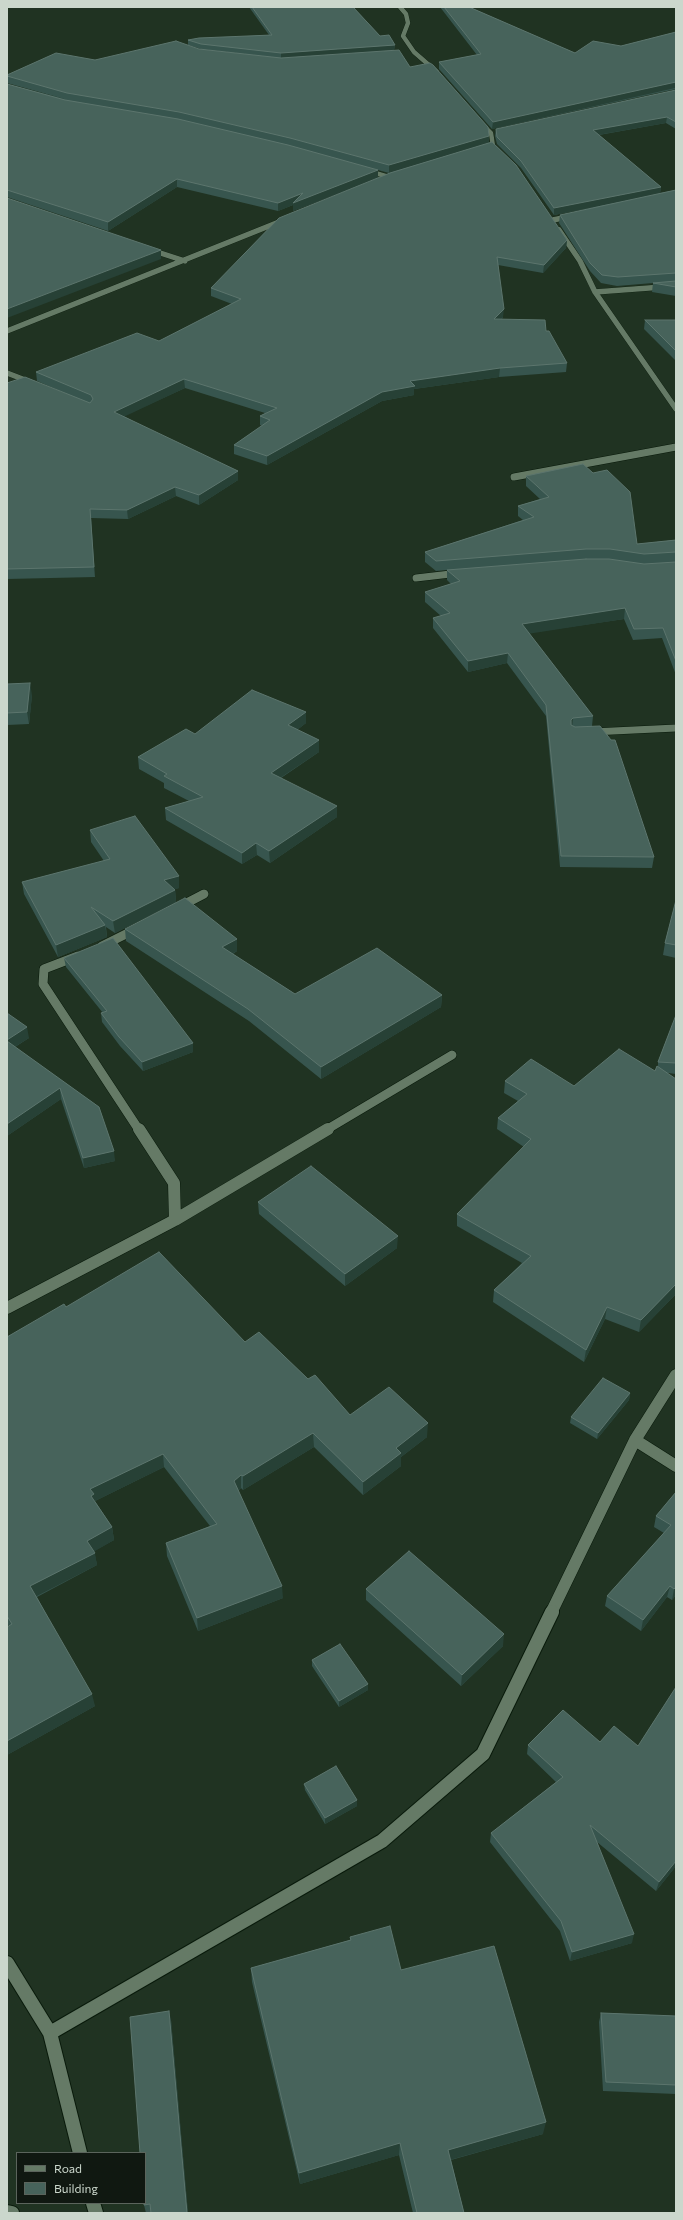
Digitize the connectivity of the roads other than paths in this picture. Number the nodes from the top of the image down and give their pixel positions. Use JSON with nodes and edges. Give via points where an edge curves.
{"nodes":[{"id":1,"x":400,"y":7,"type":"edge"},
{"id":2,"x":406,"y":52,"type":"dead end"},
{"id":3,"x":414,"y":52,"type":"junction"},
{"id":4,"x":440,"y":76,"type":"edge"},
{"id":5,"x":475,"y":116,"type":"edge"},
{"id":6,"x":498,"y":132,"type":"edge"},
{"id":7,"x":490,"y":133,"type":"junction"},
{"id":8,"x":493,"y":146,"type":"junction"},
{"id":9,"x":486,"y":148,"type":"edge"},
{"id":10,"x":503,"y":156,"type":"edge"},
{"id":11,"x":358,"y":168,"type":"edge"},
{"id":12,"x":396,"y":174,"type":"edge"},
{"id":13,"x":388,"y":176,"type":"junction"},
{"id":14,"x":381,"y":179,"type":"edge"},
{"id":15,"x":549,"y":214,"type":"edge"},
{"id":16,"x":576,"y":216,"type":"edge"},
{"id":17,"x":287,"y":218,"type":"edge"},
{"id":18,"x":553,"y":220,"type":"junction"},
{"id":19,"x":141,"y":246,"type":"edge"},
{"id":20,"x":185,"y":260,"type":"junction"},
{"id":21,"x":676,"y":286,"type":"edge"},
{"id":22,"x":595,"y":292,"type":"junction"},
{"id":23,"x":7,"y":331,"type":"edge"},
{"id":24,"x":7,"y":373,"type":"edge"},
{"id":25,"x":41,"y":387,"type":"edge"},
{"id":26,"x":676,"y":409,"type":"edge"},
{"id":27,"x":676,"y":447,"type":"edge"},
{"id":28,"x":514,"y":477,"type":"dead end"},
{"id":29,"x":470,"y":572,"type":"edge"},
{"id":30,"x":416,"y":578,"type":"dead end"},
{"id":31,"x":676,"y":728,"type":"edge"},
{"id":32,"x":581,"y":733,"type":"edge"},
{"id":33,"x":204,"y":894,"type":"dead end"},
{"id":34,"x":168,"y":912,"type":"edge"},
{"id":35,"x":147,"y":923,"type":"edge"},
{"id":36,"x":452,"y":1055,"type":"dead end"},
{"id":37,"x":176,"y":1220,"type":"junction"},
{"id":38,"x":7,"y":1308,"type":"edge"},
{"id":39,"x":676,"y":1375,"type":"edge"},
{"id":40,"x":635,"y":1440,"type":"junction"},
{"id":41,"x":676,"y":1466,"type":"edge"},
{"id":42,"x":7,"y":1963,"type":"edge"},
{"id":43,"x":50,"y":2033,"type":"junction"},
{"id":44,"x":80,"y":2152,"type":"edge"},
{"id":45,"x":7,"y":2212,"type":"edge"},
{"id":46,"x":12,"y":2213,"type":"edge"}],
"edges":[{"from":1,"to":3,"type":"street","via":[[406,14],[408,23],[403,36]]},
{"from":2,"to":3,"type":"street"},
{"from":3,"to":4,"type":"street"},
{"from":5,"to":7,"type":"street"},
{"from":6,"to":7,"type":"street"},
{"from":7,"to":8,"type":"street"},
{"from":8,"to":9,"type":"street"},
{"from":8,"to":10,"type":"street"},
{"from":11,"to":13,"type":"street"},
{"from":12,"to":13,"type":"street"},
{"from":13,"to":14,"type":"street"},
{"from":15,"to":18,"type":"street"},
{"from":16,"to":18,"type":"street"},
{"from":17,"to":20,"type":"street"},
{"from":18,"to":22,"type":"street","via":[[580,261]]},
{"from":19,"to":20,"type":"street"},
{"from":20,"to":23,"type":"street"},
{"from":21,"to":22,"type":"street"},
{"from":22,"to":26,"type":"street"},
{"from":24,"to":25,"type":"street"},
{"from":27,"to":28,"type":"street"},
{"from":29,"to":30,"type":"street"},
{"from":31,"to":32,"type":"street"},
{"from":33,"to":34,"type":"street"},
{"from":35,"to":37,"type":"street","via":[[44,969],[44,984],[174,1183]]},
{"from":36,"to":37,"type":"street"},
{"from":37,"to":38,"type":"street"},
{"from":39,"to":40,"type":"street"},
{"from":40,"to":41,"type":"street"},
{"from":40,"to":43,"type":"street","via":[[483,1754],[382,1841]]},
{"from":42,"to":43,"type":"street"},
{"from":43,"to":44,"type":"street"},
{"from":45,"to":46,"type":"street"}]}
